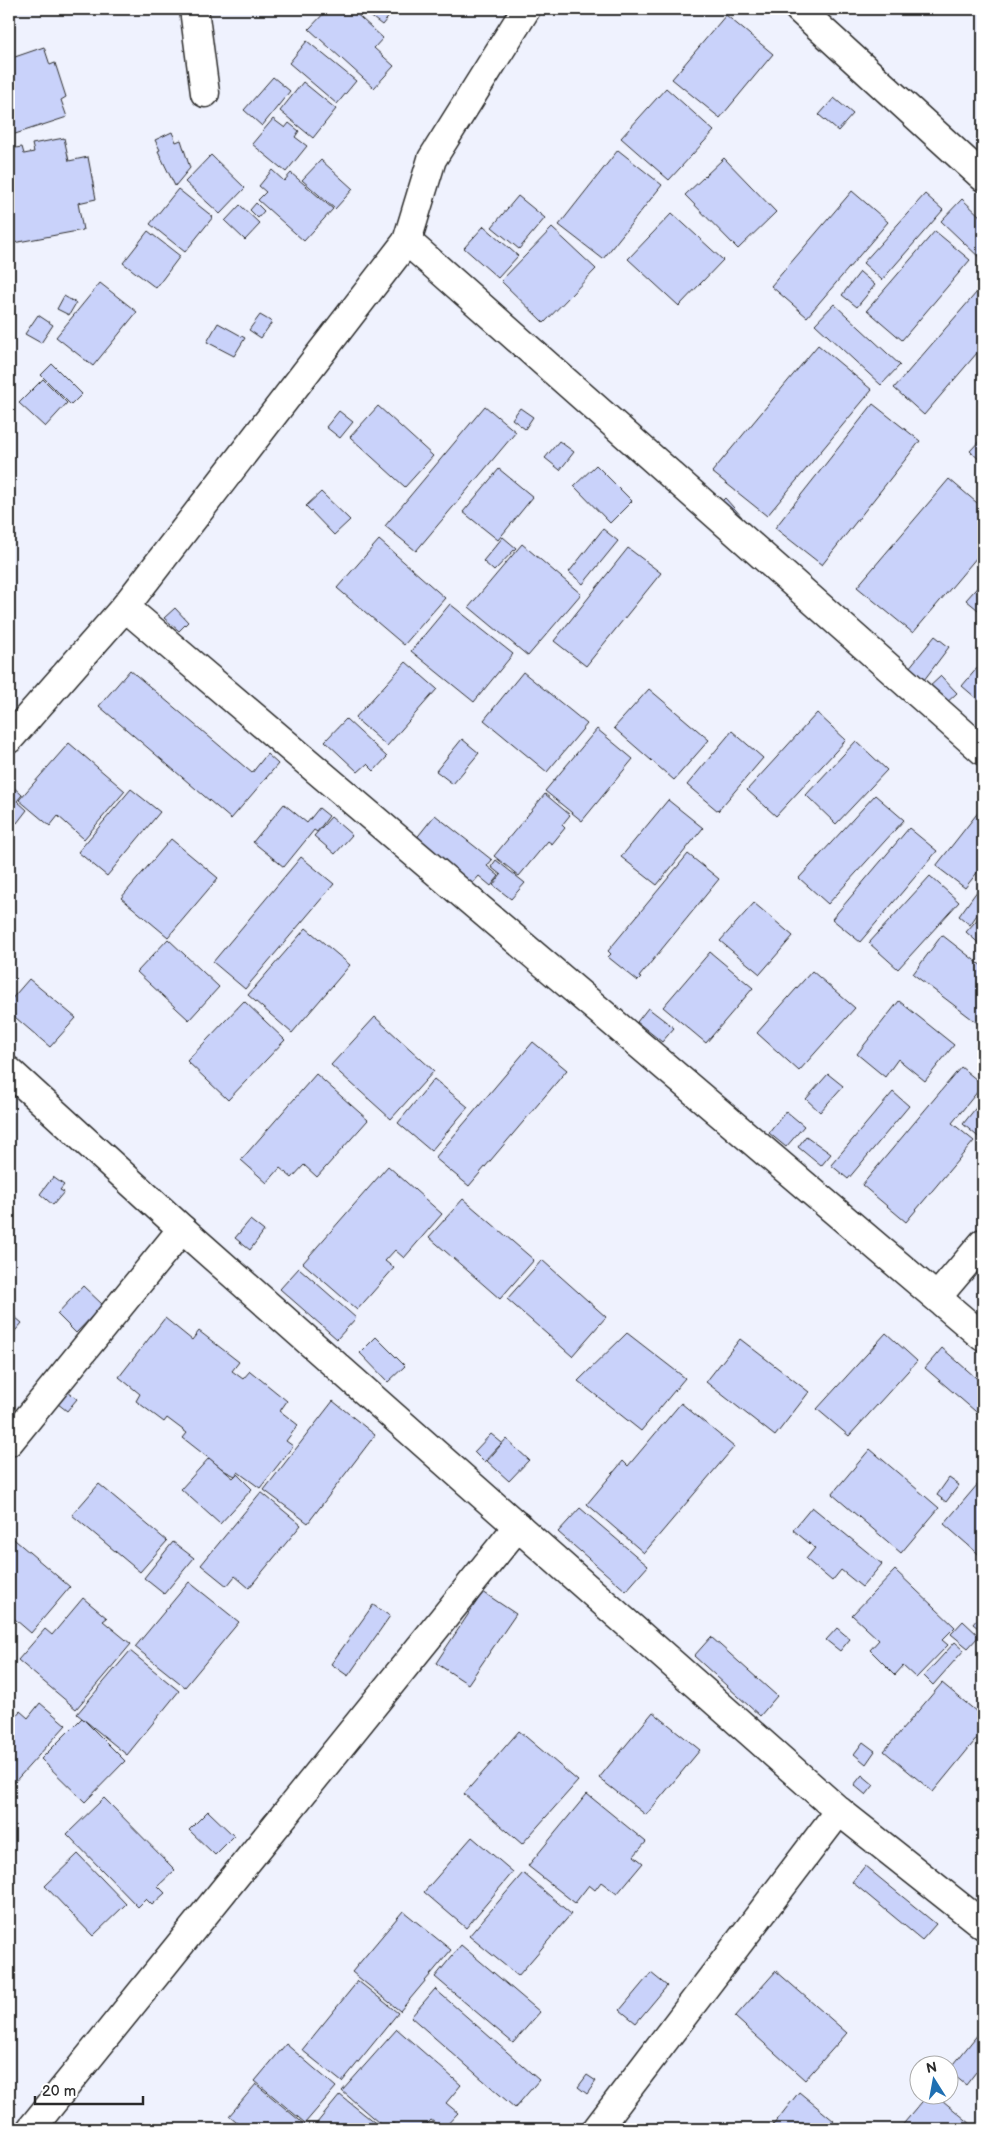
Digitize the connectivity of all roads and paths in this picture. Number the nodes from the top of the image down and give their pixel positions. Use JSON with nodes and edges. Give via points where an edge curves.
{"nodes":[{"id":1,"x":194,"y":9,"type":"edge"},
{"id":2,"x":526,"y":9,"type":"edge"},
{"id":3,"x":799,"y":9,"type":"edge"},
{"id":4,"x":205,"y":93,"type":"dead end"},
{"id":5,"x":983,"y":177,"type":"edge"},
{"id":6,"x":407,"y":241,"type":"junction"},
{"id":7,"x":125,"y":607,"type":"junction"},
{"id":8,"x":9,"y":739,"type":"edge"},
{"id":9,"x":983,"y":751,"type":"edge"},
{"id":10,"x":9,"y":1071,"type":"edge"},
{"id":11,"x":182,"y":1230,"type":"junction"},
{"id":12,"x":983,"y":1243,"type":"edge"},
{"id":13,"x":938,"y":1296,"type":"junction"},
{"id":14,"x":983,"y":1337,"type":"edge"},
{"id":15,"x":9,"y":1442,"type":"edge"},
{"id":16,"x":518,"y":1526,"type":"junction"},
{"id":17,"x":839,"y":1811,"type":"junction"},
{"id":18,"x":983,"y":1924,"type":"edge"},
{"id":19,"x":31,"y":2129,"type":"edge"},
{"id":20,"x":597,"y":2129,"type":"edge"}],
"edges":[{"from":1,"to":4,"type":"street"},
{"from":2,"to":6,"type":"street","via":[[432,159]]},
{"from":3,"to":5,"type":"street"},
{"from":6,"to":7,"type":"street"},
{"from":6,"to":9,"type":"street"},
{"from":7,"to":8,"type":"street"},
{"from":7,"to":13,"type":"street"},
{"from":10,"to":11,"type":"street"},
{"from":11,"to":15,"type":"street"},
{"from":11,"to":16,"type":"street"},
{"from":12,"to":13,"type":"street"},
{"from":13,"to":14,"type":"street"},
{"from":16,"to":17,"type":"street"},
{"from":16,"to":19,"type":"street"},
{"from":17,"to":18,"type":"street"},
{"from":17,"to":20,"type":"street"}]}
